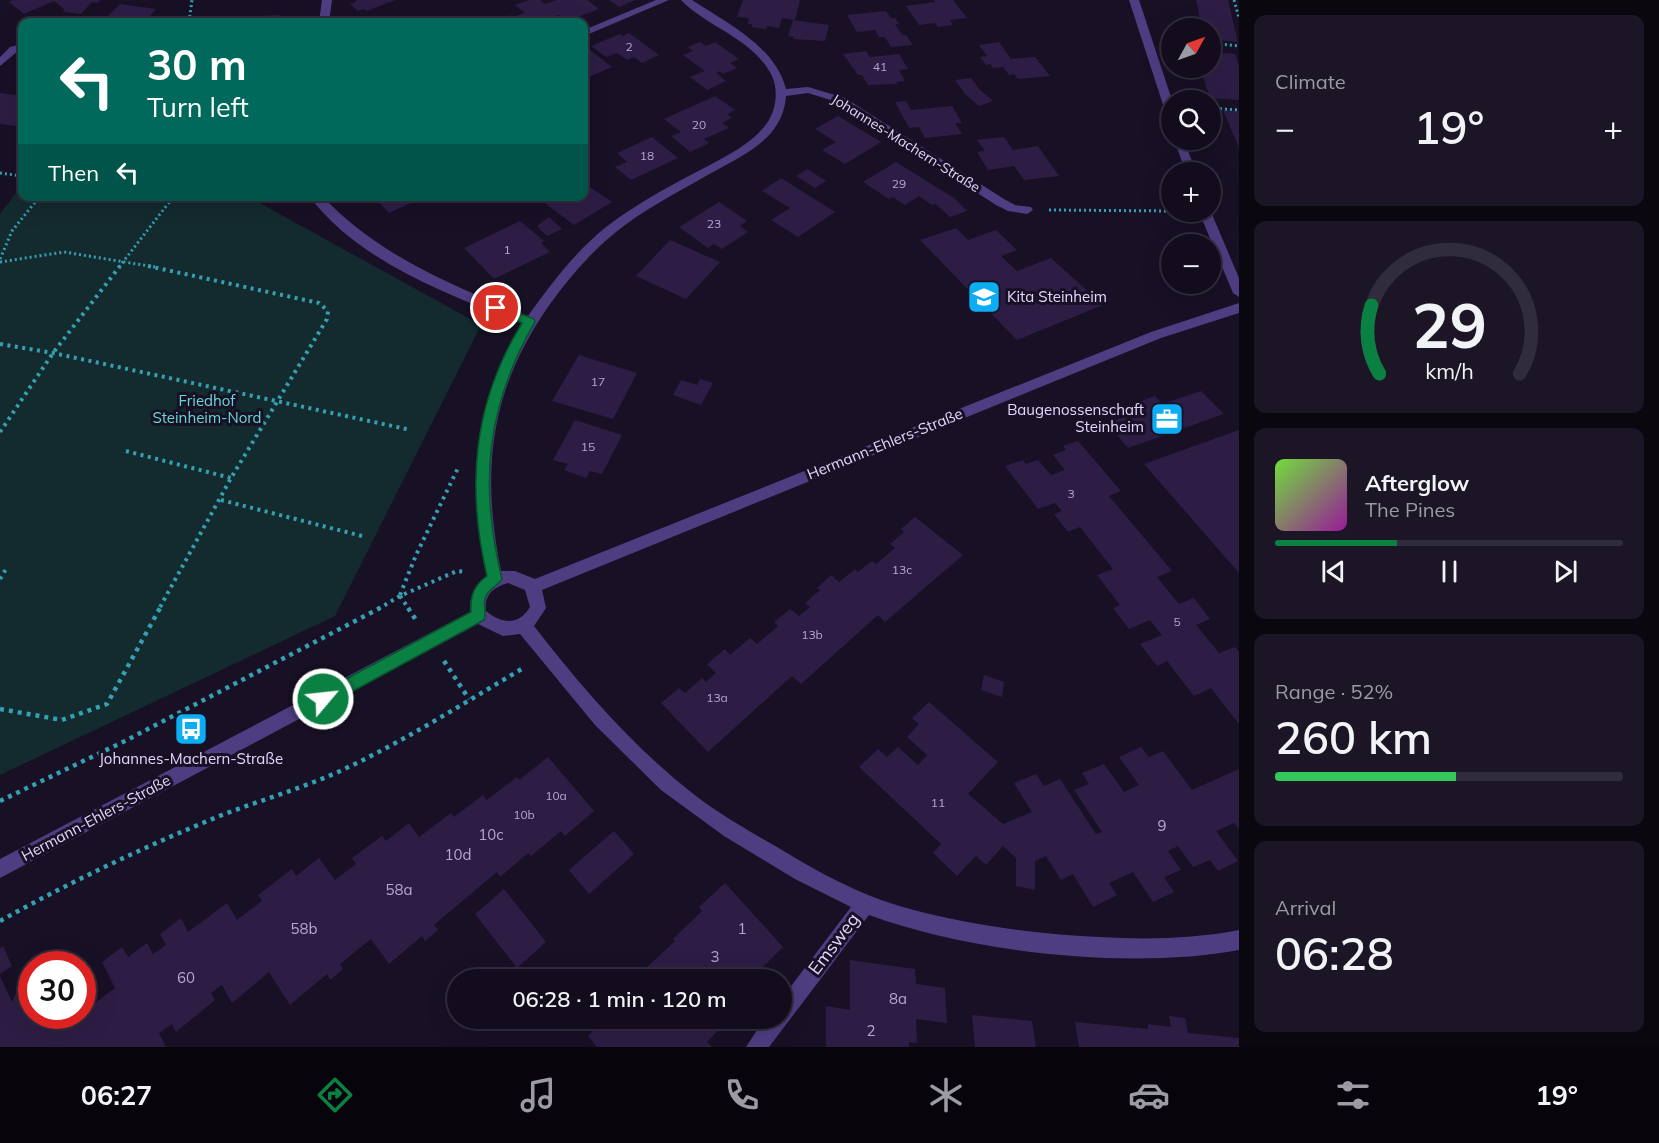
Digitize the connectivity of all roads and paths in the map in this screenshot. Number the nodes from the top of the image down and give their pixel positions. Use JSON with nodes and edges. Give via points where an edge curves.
{"nodes":[{"id":1,"x":192,"y":0,"type":"edge"},
{"id":2,"x":327,"y":0,"type":"edge"},
{"id":3,"x":664,"y":0,"type":"edge"},
{"id":4,"x":686,"y":0,"type":"edge"},
{"id":5,"x":1134,"y":0,"type":"edge"},
{"id":6,"x":1234,"y":0,"type":"edge"},
{"id":7,"x":190,"y":18,"type":"edge"},
{"id":8,"x":325,"y":18,"type":"edge"},
{"id":9,"x":1239,"y":18,"type":"edge"},
{"id":10,"x":588,"y":31,"type":"edge"},
{"id":11,"x":1221,"y":44,"type":"edge"},
{"id":12,"x":1239,"y":46,"type":"edge"},
{"id":13,"x":18,"y":48,"type":"edge"},
{"id":14,"x":0,"y":63,"type":"edge"},
{"id":15,"x":1162,"y":90,"type":"edge"},
{"id":16,"x":782,"y":93,"type":"junction"},
{"id":17,"x":1221,"y":109,"type":"edge"},
{"id":18,"x":1239,"y":110,"type":"edge"},
{"id":19,"x":0,"y":173,"type":"edge"},
{"id":20,"x":18,"y":175,"type":"edge"},
{"id":21,"x":36,"y":201,"type":"edge"},
{"id":22,"x":171,"y":201,"type":"edge"},
{"id":23,"x":320,"y":201,"type":"edge"},
{"id":24,"x":1027,"y":210,"type":"joint"},
{"id":25,"x":1161,"y":211,"type":"edge"},
{"id":26,"x":1209,"y":222,"type":"edge"},
{"id":27,"x":0,"y":261,"type":"edge"},
{"id":28,"x":125,"y":261,"type":"junction"},
{"id":29,"x":1239,"y":293,"type":"edge"},
{"id":30,"x":1239,"y":308,"type":"edge"},
{"id":31,"x":529,"y":322,"type":"junction"},
{"id":32,"x":0,"y":344,"type":"edge"},
{"id":33,"x":53,"y":352,"type":"junction"},
{"id":34,"x":279,"y":401,"type":"junction"},
{"id":35,"x":411,"y":430,"type":"dead end"},
{"id":36,"x":0,"y":432,"type":"edge"},
{"id":37,"x":126,"y":451,"type":"dead end"},
{"id":38,"x":462,"y":460,"type":"dead end"},
{"id":39,"x":231,"y":478,"type":"junction"},
{"id":40,"x":221,"y":500,"type":"junction"},
{"id":41,"x":362,"y":536,"type":"dead end"},
{"id":42,"x":6,"y":569,"type":"dead end"},
{"id":43,"x":0,"y":579,"type":"edge"},
{"id":44,"x":495,"y":579,"type":"junction"},
{"id":45,"x":533,"y":587,"type":"junction"},
{"id":46,"x":400,"y":596,"type":"junction"},
{"id":47,"x":479,"y":615,"type":"junction"},
{"id":48,"x":523,"y":625,"type":"junction"},
{"id":49,"x":546,"y":655,"type":"junction"},
{"id":50,"x":0,"y":709,"type":"edge"},
{"id":51,"x":0,"y":801,"type":"edge"},
{"id":52,"x":0,"y":869,"type":"edge"},
{"id":53,"x":866,"y":903,"type":"junction"},
{"id":54,"x":0,"y":921,"type":"edge"},
{"id":55,"x":1239,"y":940,"type":"edge"},
{"id":56,"x":792,"y":1001,"type":"edge"},
{"id":57,"x":770,"y":1029,"type":"edge"},
{"id":58,"x":756,"y":1047,"type":"edge"}],
"edges":[{"from":1,"to":7,"type":"path"},
{"from":2,"to":8,"type":"street"},
{"from":3,"to":10,"type":"street"},
{"from":4,"to":16,"type":"street","via":[[763,56],[776,72]]},
{"from":5,"to":15,"type":"street"},
{"from":6,"to":9,"type":"path"},
{"from":11,"to":12,"type":"path"},
{"from":13,"to":14,"type":"street"},
{"from":16,"to":24,"type":"street","name":"Johannes-Machern-Straße","via":[[808,90],[841,100],[1000,202]]},
{"from":16,"to":31,"type":"street","via":[[773,123],[758,140],[641,208],[608,232],[571,268]]},
{"from":17,"to":18,"type":"path"},
{"from":19,"to":20,"type":"path"},
{"from":21,"to":27,"type":"path","via":[[12,231]]},
{"from":22,"to":28,"type":"path"},
{"from":23,"to":31,"type":"street","via":[[352,231],[424,276]]},
{"from":24,"to":25,"type":"path"},
{"from":26,"to":29,"type":"street"},
{"from":27,"to":28,"type":"path","via":[[64,252]]},
{"from":28,"to":33,"type":"path"},
{"from":28,"to":34,"type":"path","via":[[324,307],[327,319]]},
{"from":30,"to":45,"type":"street","name":"Hermann-Ehlers-Straße","via":[[1156,335]]},
{"from":31,"to":44,"type":"street","via":[[502,376],[486,430],[482,506]]},
{"from":32,"to":33,"type":"path"},
{"from":33,"to":34,"type":"path"},
{"from":33,"to":36,"type":"path"},
{"from":34,"to":35,"type":"path"},
{"from":34,"to":39,"type":"path"},
{"from":37,"to":39,"type":"path"},
{"from":38,"to":46,"type":"path"},
{"from":39,"to":40,"type":"path"},
{"from":40,"to":41,"type":"path"},
{"from":40,"to":50,"type":"path","via":[[107,704],[62,720]]},
{"from":42,"to":43,"type":"path"},
{"from":44,"to":45,"type":"street","via":[[521,578]]},
{"from":44,"to":46,"type":"path","via":[[457,571]]},
{"from":44,"to":47,"type":"street","via":[[483,587],[477,599]]},
{"from":45,"to":48,"type":"street","via":[[538,608]]},
{"from":46,"to":51,"type":"path","via":[[125,741]]},
{"from":47,"to":48,"type":"street","via":[[500,630]]},
{"from":47,"to":52,"type":"street","name":"Hermann-Ehlers-Straße"},
{"from":48,"to":49,"type":"street"},
{"from":49,"to":53,"type":"street","via":[[625,743],[693,805],[789,866]]},
{"from":49,"to":54,"type":"path","via":[[377,751],[314,782],[157,842]]},
{"from":53,"to":55,"type":"street","via":[[937,926],[1038,942],[1138,950],[1219,945]]},
{"from":53,"to":56,"type":"street","name":"Emsweg"},
{"from":57,"to":58,"type":"street"}]}
